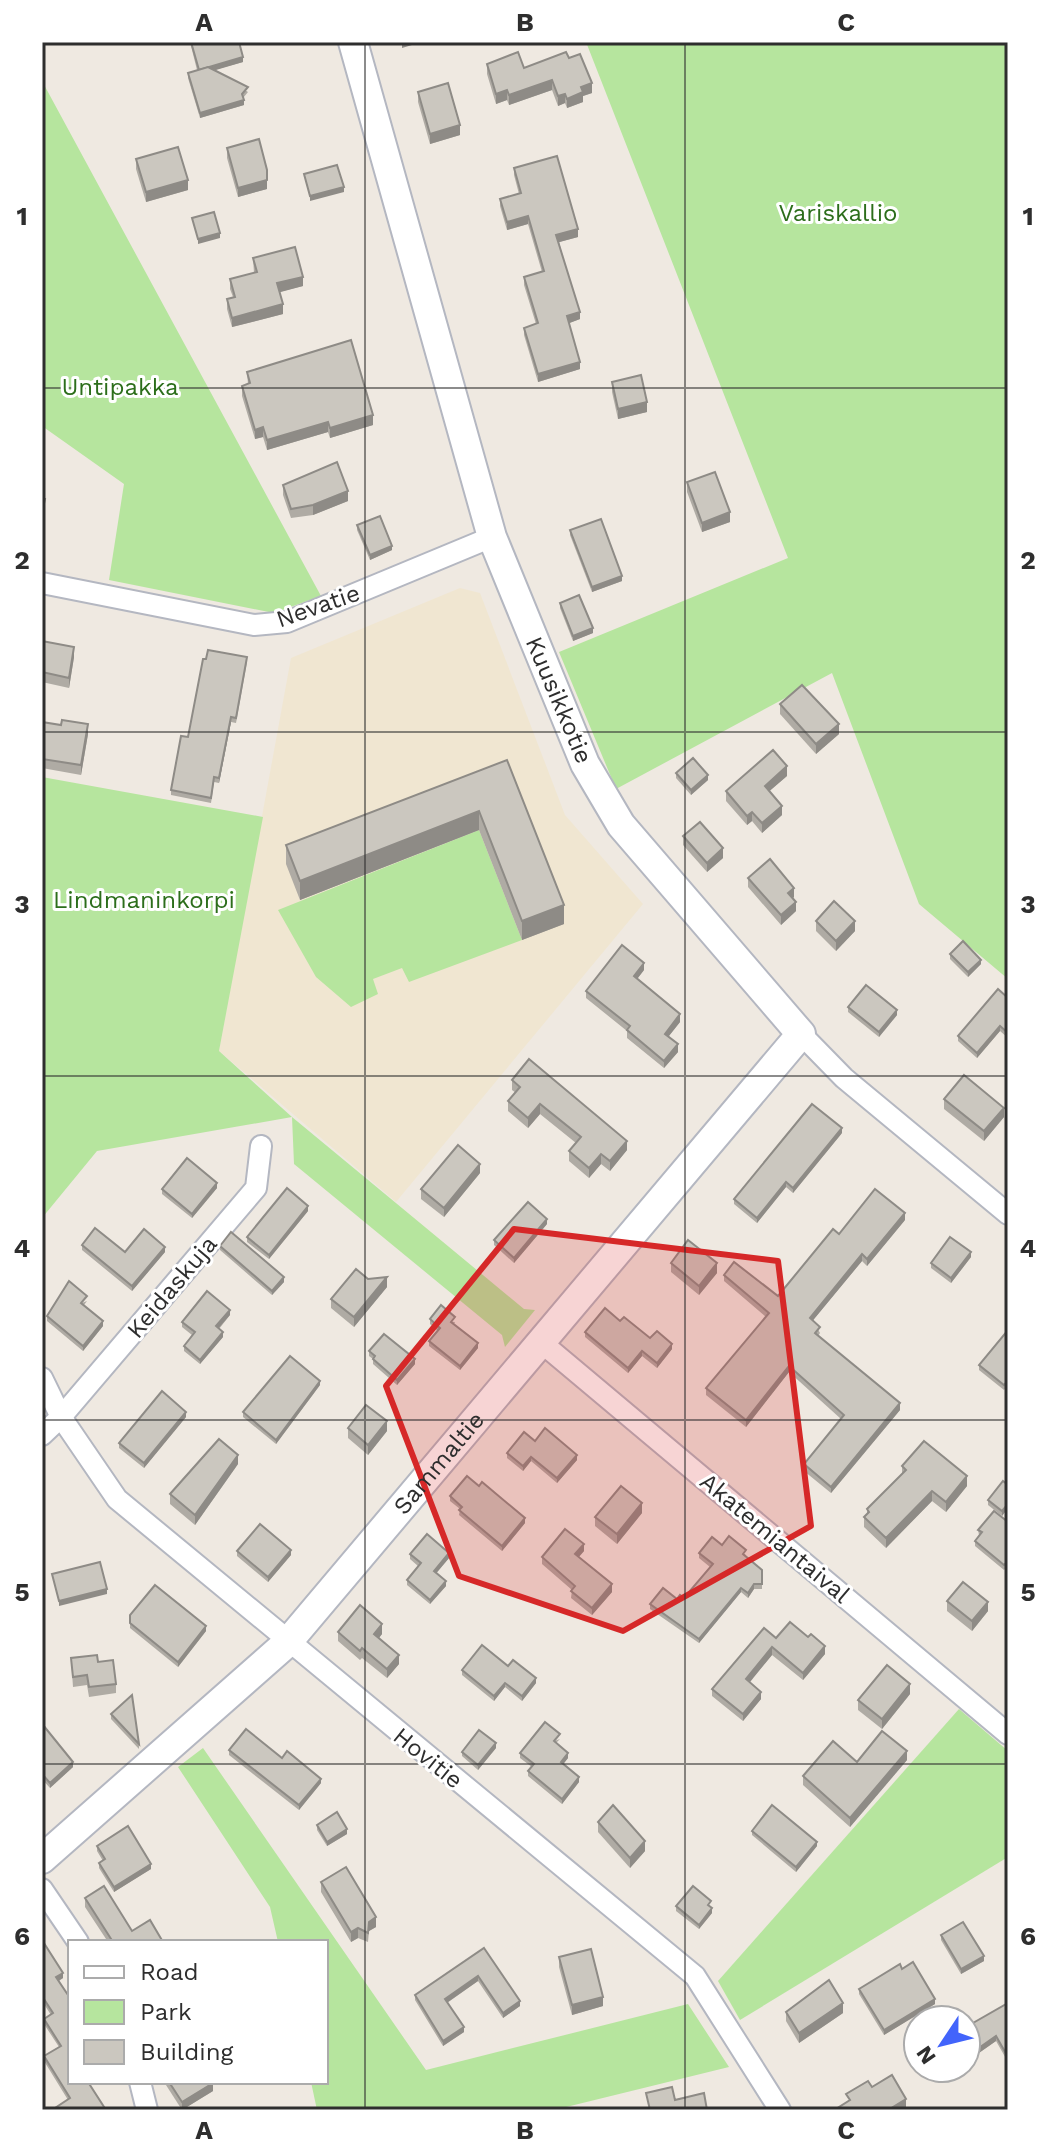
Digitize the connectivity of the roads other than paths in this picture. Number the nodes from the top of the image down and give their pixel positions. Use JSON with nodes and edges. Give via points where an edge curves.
{"nodes":[{"id":1,"x":353,"y":42,"type":"edge"},
{"id":2,"x":492,"y":537,"type":"junction"},
{"id":3,"x":42,"y":583,"type":"edge"},
{"id":4,"x":801,"y":1034,"type":"junction"},
{"id":5,"x":261,"y":1146,"type":"dead end"},
{"id":6,"x":1008,"y":1214,"type":"edge"},
{"id":7,"x":542,"y":1343,"type":"junction"},
{"id":8,"x":42,"y":1378,"type":"edge"},
{"id":9,"x":61,"y":1417,"type":"junction"},
{"id":10,"x":42,"y":1435,"type":"edge"},
{"id":11,"x":287,"y":1643,"type":"junction"},
{"id":12,"x":1008,"y":1734,"type":"edge"},
{"id":13,"x":42,"y":1859,"type":"edge"},
{"id":14,"x":42,"y":1889,"type":"edge"},
{"id":15,"x":77,"y":1940,"type":"edge"},
{"id":16,"x":140,"y":2084,"type":"edge"},
{"id":17,"x":147,"y":2110,"type":"edge"},
{"id":18,"x":780,"y":2110,"type":"edge"}],
"edges":[{"from":1,"to":2,"type":"street","name":"Kuusikkotie"},
{"from":2,"to":3,"type":"street","name":"Nevatie","via":[[287,622],[254,625]]},
{"from":2,"to":4,"type":"street","name":"Kuusikkotie","via":[[600,793],[621,825]]},
{"from":4,"to":6,"type":"street","name":"Kuusikkotie","via":[[844,1078]]},
{"from":4,"to":7,"type":"street","name":"Sammaltie"},
{"from":5,"to":9,"type":"street","name":"Keidaskuja","via":[[256,1188]]},
{"from":7,"to":11,"type":"street","name":"Sammaltie"},
{"from":7,"to":12,"type":"street","name":"Akatemiantaival"},
{"from":8,"to":9,"type":"street","name":"Hovitie"},
{"from":9,"to":10,"type":"street","name":"Keidaskuja"},
{"from":9,"to":11,"type":"street","name":"Hovitie","via":[[117,1499]]},
{"from":11,"to":13,"type":"street","name":"Sammaltie"},
{"from":11,"to":18,"type":"street","name":"Hovitie","via":[[695,1976]]},
{"from":14,"to":15,"type":"street"},
{"from":16,"to":17,"type":"street"}]}
